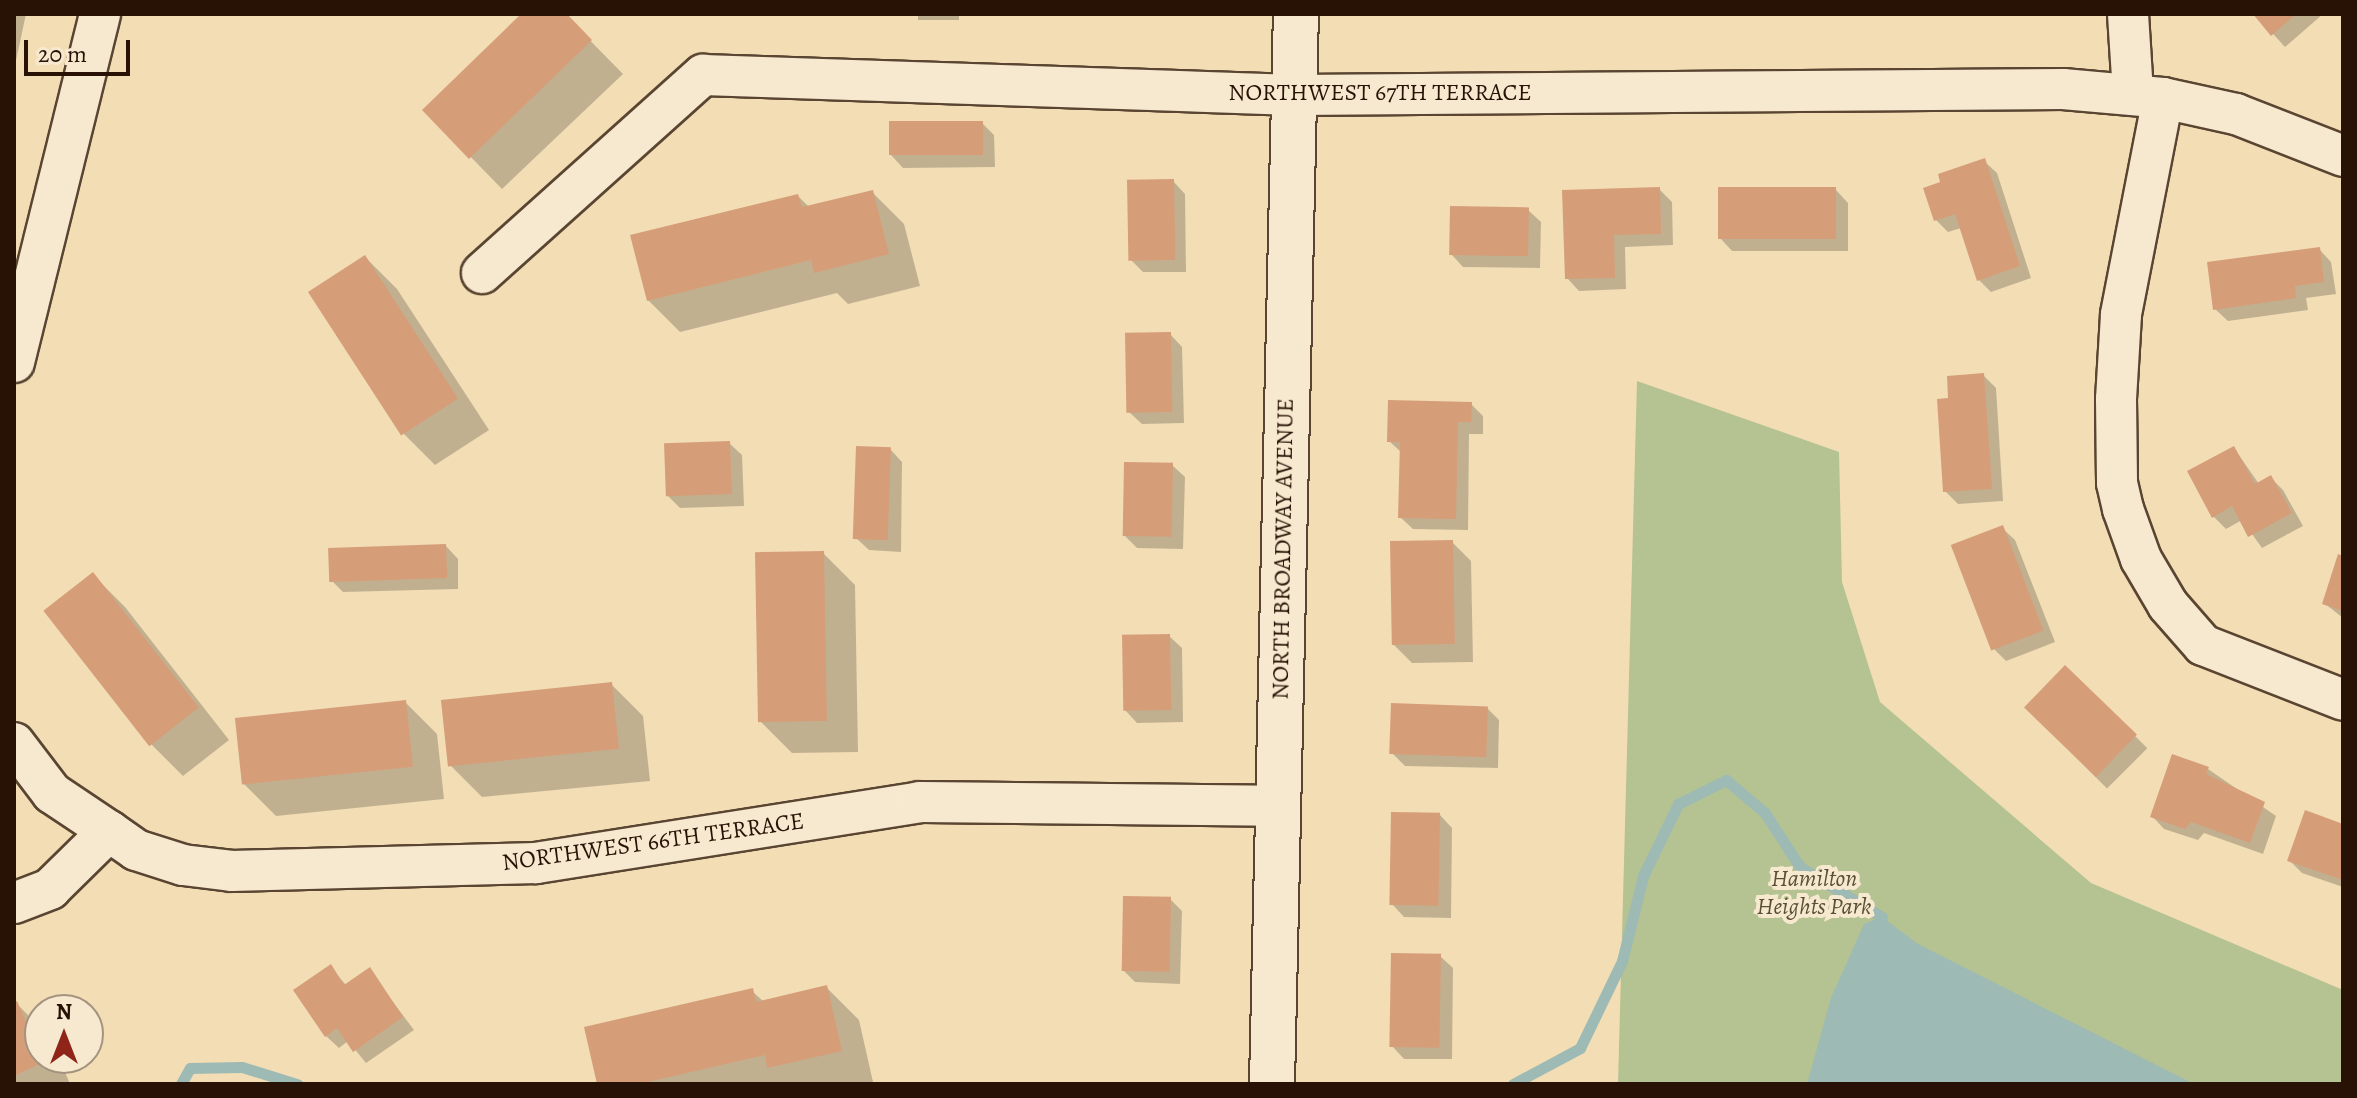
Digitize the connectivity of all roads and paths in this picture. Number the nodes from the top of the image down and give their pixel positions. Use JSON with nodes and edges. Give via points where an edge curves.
{"nodes":[{"id":1,"x":100,"y":14,"type":"edge"},
{"id":2,"x":1296,"y":14,"type":"edge"},
{"id":3,"x":2128,"y":14,"type":"edge"},
{"id":4,"x":1295,"y":95,"type":"junction"},
{"id":5,"x":2148,"y":96,"type":"junction"},
{"id":6,"x":2343,"y":156,"type":"edge"},
{"id":7,"x":482,"y":273,"type":"dead end"},
{"id":8,"x":14,"y":362,"type":"edge"},
{"id":9,"x":2343,"y":700,"type":"edge"},
{"id":10,"x":14,"y":743,"type":"edge"},
{"id":11,"x":1276,"y":806,"type":"junction"},
{"id":12,"x":109,"y":831,"type":"junction"},
{"id":13,"x":14,"y":903,"type":"edge"},
{"id":14,"x":1272,"y":1084,"type":"edge"}],
"edges":[{"from":1,"to":8,"type":"street"},
{"from":2,"to":4,"type":"street","name":"NORTH BROADWAY AVENUE"},
{"from":3,"to":5,"type":"street"},
{"from":4,"to":5,"type":"street","name":"NORTHWEST 67TH TERRACE","via":[[2063,89]]},
{"from":4,"to":7,"type":"street","name":"NORTHWEST 67TH TERRACE","via":[[703,75]]},
{"from":4,"to":11,"type":"street","name":"NORTH BROADWAY AVENUE"},
{"from":5,"to":6,"type":"street","name":"NORTHWEST 67TH TERRACE","via":[[2236,114]]},
{"from":5,"to":9,"type":"street","via":[[2121,315],[2116,427],[2123,509],[2162,593],[2203,645]]},
{"from":10,"to":12,"type":"street","name":"NORTHWEST 66TH TERRACE","via":[[52,793]]},
{"from":11,"to":12,"type":"street","name":"NORTHWEST 66TH TERRACE","via":[[919,802],[536,863],[232,871],[183,865],[136,850]]},
{"from":11,"to":14,"type":"street","name":"NORTH BROADWAY AVENUE"},
{"from":12,"to":13,"type":"street","via":[[50,889]]}]}
